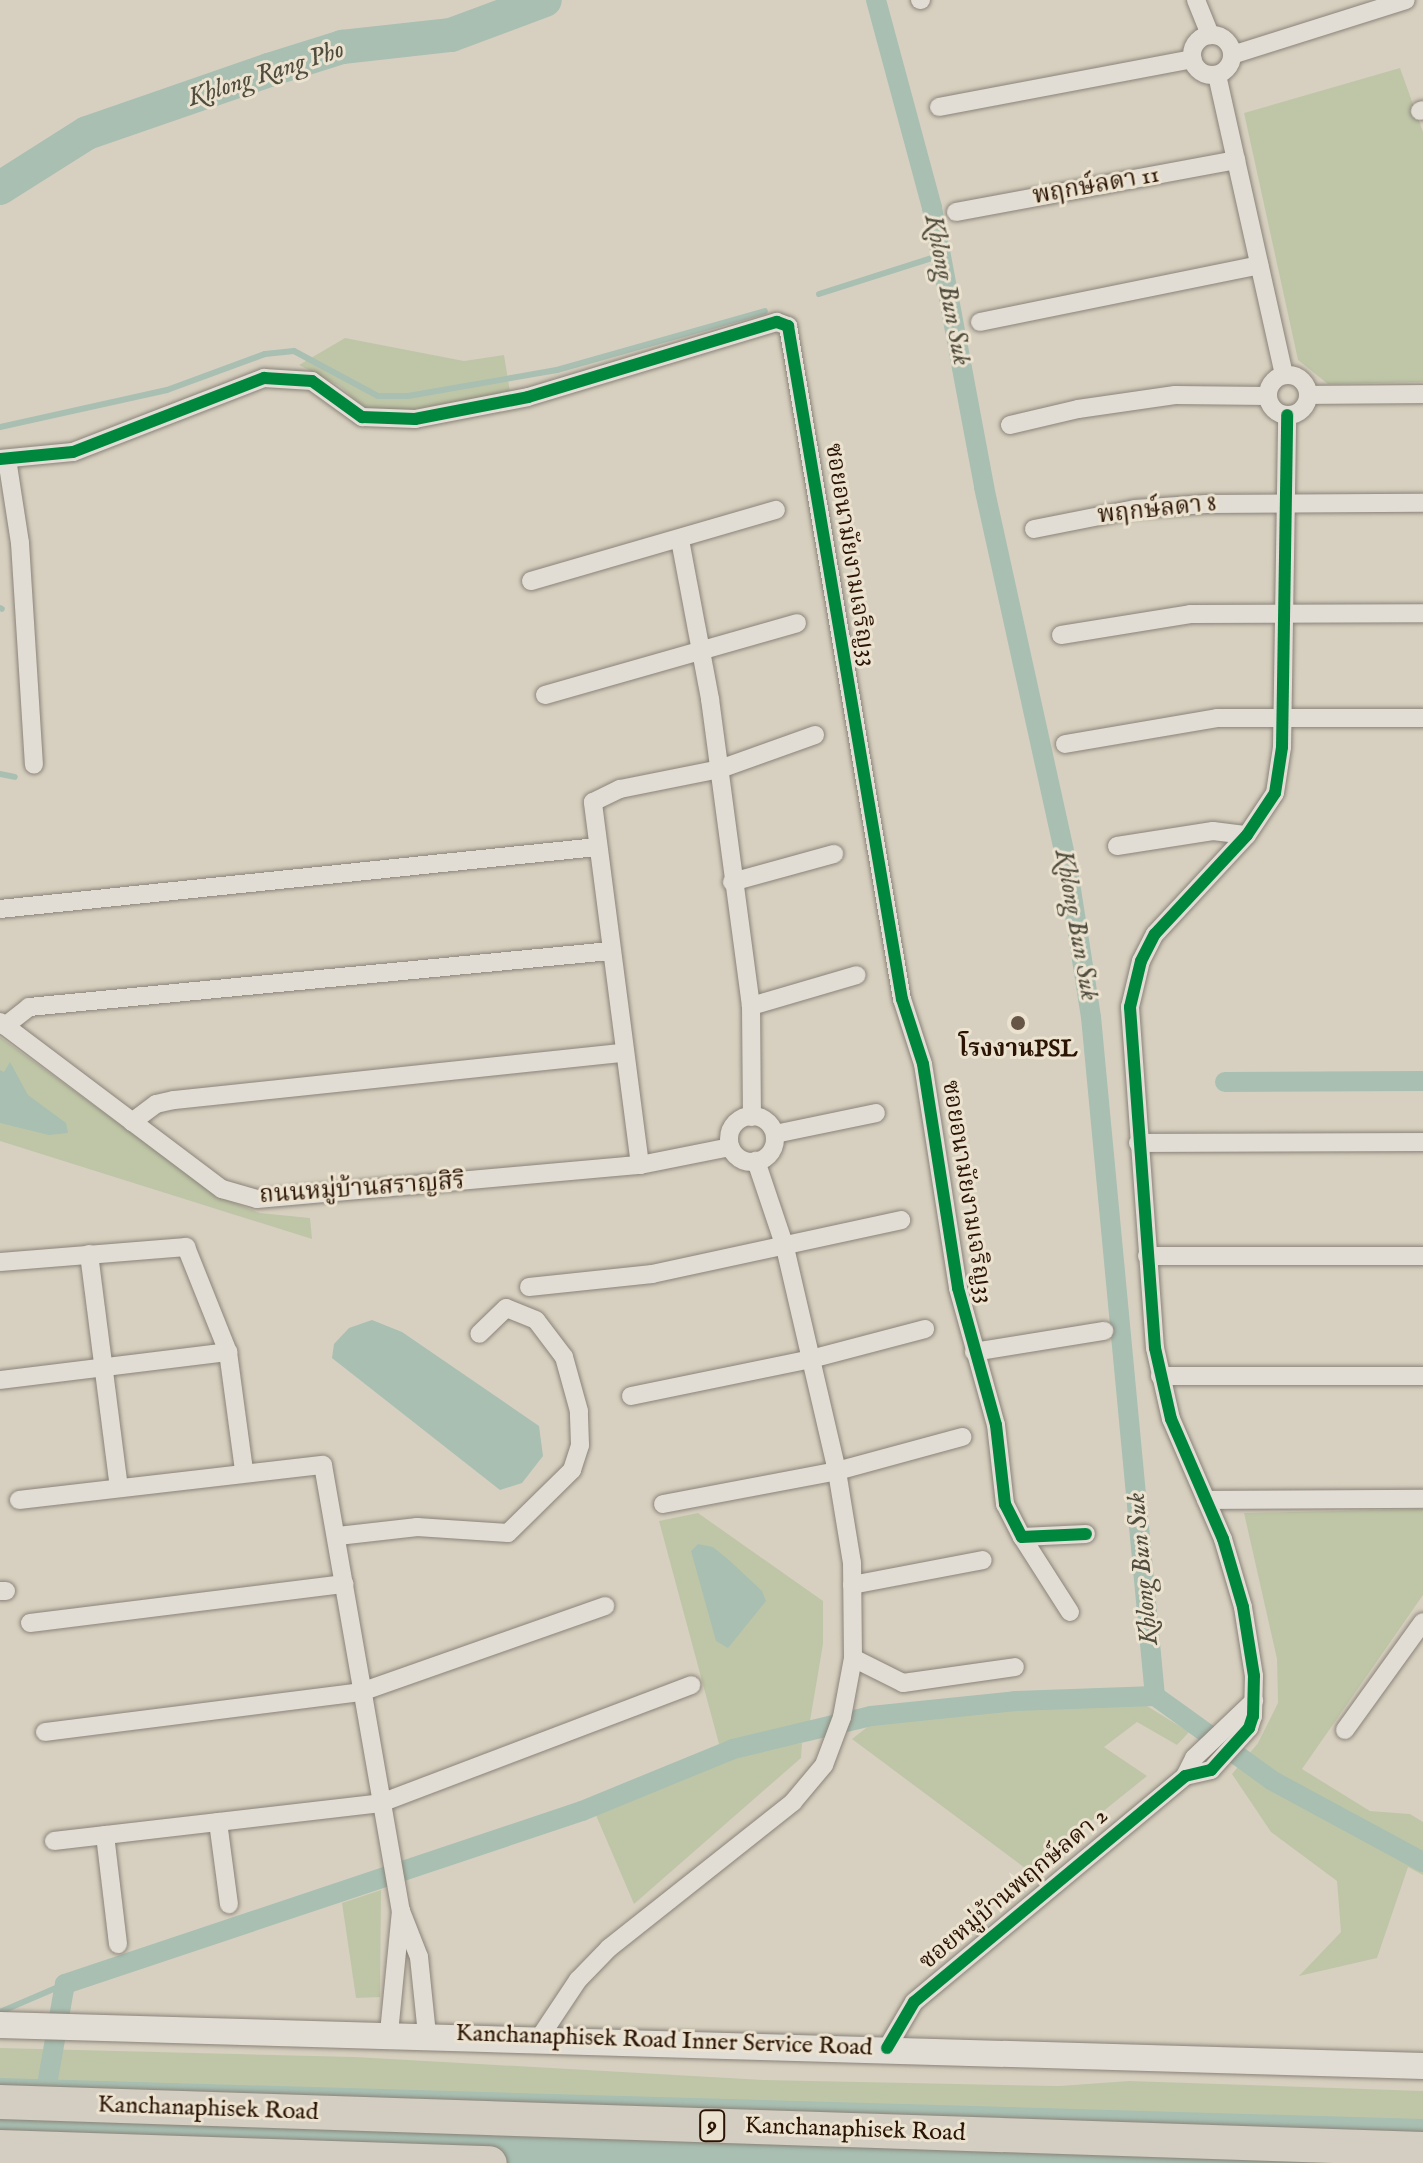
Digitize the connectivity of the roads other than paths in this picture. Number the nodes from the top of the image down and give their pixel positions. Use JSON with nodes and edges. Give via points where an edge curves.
{"nodes":[{"id":1,"x":1196,"y":0,"type":"edge"},
{"id":2,"x":1406,"y":0,"type":"edge"},
{"id":3,"x":1210,"y":35,"type":"junction"},
{"id":4,"x":1232,"y":55,"type":"junction"},
{"id":5,"x":1192,"y":59,"type":"junction"},
{"id":6,"x":1217,"y":75,"type":"junction"},
{"id":7,"x":939,"y":107,"type":"dead end"},
{"id":8,"x":1236,"y":160,"type":"junction"},
{"id":9,"x":956,"y":212,"type":"dead end"},
{"id":10,"x":1259,"y":265,"type":"junction"},
{"id":11,"x":980,"y":322,"type":"dead end"},
{"id":12,"x":1284,"y":375,"type":"junction"},
{"id":13,"x":1423,"y":394,"type":"edge"},
{"id":14,"x":1308,"y":395,"type":"junction"},
{"id":15,"x":1267,"y":396,"type":"junction"},
{"id":16,"x":1287,"y":415,"type":"junction"},
{"id":17,"x":1010,"y":425,"type":"dead end"},
{"id":18,"x":3,"y":459,"type":"edge"},
{"id":19,"x":1282,"y":503,"type":"junction"},
{"id":20,"x":1423,"y":503,"type":"edge"},
{"id":21,"x":776,"y":510,"type":"dead end"},
{"id":22,"x":1034,"y":529,"type":"dead end"},
{"id":23,"x":680,"y":540,"type":"junction"},
{"id":24,"x":531,"y":581,"type":"dead end"},
{"id":25,"x":1282,"y":611,"type":"junction"},
{"id":26,"x":1423,"y":613,"type":"edge"},
{"id":27,"x":797,"y":623,"type":"dead end"},
{"id":28,"x":1061,"y":635,"type":"dead end"},
{"id":29,"x":701,"y":653,"type":"junction"},
{"id":30,"x":545,"y":695,"type":"dead end"},
{"id":31,"x":1282,"y":716,"type":"junction"},
{"id":32,"x":1423,"y":718,"type":"edge"},
{"id":33,"x":815,"y":735,"type":"dead end"},
{"id":34,"x":1065,"y":744,"type":"dead end"},
{"id":35,"x":34,"y":765,"type":"dead end"},
{"id":36,"x":720,"y":769,"type":"junction"},
{"id":37,"x":1247,"y":835,"type":"junction"},
{"id":38,"x":1117,"y":846,"type":"dead end"},
{"id":39,"x":597,"y":847,"type":"junction"},
{"id":40,"x":834,"y":854,"type":"dead end"},
{"id":41,"x":732,"y":882,"type":"junction"},
{"id":42,"x":0,"y":909,"type":"edge"},
{"id":43,"x":611,"y":951,"type":"junction"},
{"id":44,"x":857,"y":975,"type":"dead end"},
{"id":45,"x":751,"y":1006,"type":"junction"},
{"id":46,"x":2,"y":1024,"type":"edge"},
{"id":47,"x":624,"y":1053,"type":"junction"},
{"id":48,"x":876,"y":1113,"type":"dead end"},
{"id":49,"x":752,"y":1117,"type":"junction"},
{"id":50,"x":132,"y":1122,"type":"junction"},
{"id":51,"x":775,"y":1134,"type":"junction"},
{"id":52,"x":1423,"y":1142,"type":"edge"},
{"id":53,"x":1138,"y":1143,"type":"junction"},
{"id":54,"x":730,"y":1147,"type":"junction"},
{"id":55,"x":756,"y":1161,"type":"junction"},
{"id":56,"x":640,"y":1165,"type":"junction"},
{"id":57,"x":901,"y":1220,"type":"dead end"},
{"id":58,"x":784,"y":1244,"type":"junction"},
{"id":59,"x":89,"y":1254,"type":"junction"},
{"id":60,"x":1147,"y":1256,"type":"junction"},
{"id":61,"x":1423,"y":1256,"type":"edge"},
{"id":62,"x":0,"y":1262,"type":"edge"},
{"id":63,"x":529,"y":1287,"type":"dead end"},
{"id":64,"x":925,"y":1329,"type":"dead end"},
{"id":65,"x":1104,"y":1331,"type":"dead end"},
{"id":66,"x":479,"y":1334,"type":"dead end"},
{"id":67,"x":228,"y":1352,"type":"junction"},
{"id":68,"x":974,"y":1352,"type":"junction"},
{"id":69,"x":811,"y":1359,"type":"junction"},
{"id":70,"x":104,"y":1367,"type":"junction"},
{"id":71,"x":1160,"y":1376,"type":"junction"},
{"id":72,"x":1423,"y":1376,"type":"edge"},
{"id":73,"x":0,"y":1380,"type":"edge"},
{"id":74,"x":631,"y":1396,"type":"dead end"},
{"id":75,"x":962,"y":1437,"type":"dead end"},
{"id":76,"x":244,"y":1471,"type":"junction"},
{"id":77,"x":837,"y":1471,"type":"junction"},
{"id":78,"x":119,"y":1487,"type":"junction"},
{"id":79,"x":1423,"y":1499,"type":"edge"},
{"id":80,"x":19,"y":1500,"type":"dead end"},
{"id":81,"x":1206,"y":1500,"type":"junction"},
{"id":82,"x":663,"y":1504,"type":"dead end"},
{"id":83,"x":1086,"y":1534,"type":"dead end"},
{"id":84,"x":338,"y":1536,"type":"junction"},
{"id":85,"x":1022,"y":1537,"type":"junction"},
{"id":86,"x":983,"y":1560,"type":"dead end"},
{"id":87,"x":345,"y":1584,"type":"junction"},
{"id":88,"x":852,"y":1585,"type":"junction"},
{"id":89,"x":605,"y":1606,"type":"dead end"},
{"id":90,"x":1070,"y":1612,"type":"dead end"},
{"id":91,"x":1423,"y":1622,"type":"edge"},
{"id":92,"x":30,"y":1623,"type":"dead end"},
{"id":93,"x":853,"y":1658,"type":"junction"},
{"id":94,"x":1015,"y":1667,"type":"dead end"},
{"id":95,"x":691,"y":1685,"type":"dead end"},
{"id":96,"x":361,"y":1692,"type":"junction"},
{"id":97,"x":1254,"y":1701,"type":"junction"},
{"id":98,"x":1345,"y":1730,"type":"dead end"},
{"id":99,"x":45,"y":1732,"type":"dead end"},
{"id":100,"x":1185,"y":1776,"type":"junction"},
{"id":101,"x":381,"y":1803,"type":"junction"},
{"id":102,"x":218,"y":1822,"type":"junction"},
{"id":103,"x":105,"y":1835,"type":"junction"},
{"id":104,"x":54,"y":1841,"type":"dead end"},
{"id":105,"x":229,"y":1904,"type":"dead end"},
{"id":106,"x":401,"y":1911,"type":"junction"},
{"id":107,"x":118,"y":1944,"type":"dead end"},
{"id":108,"x":0,"y":2025,"type":"edge"},
{"id":109,"x":389,"y":2033,"type":"junction"},
{"id":110,"x":427,"y":2034,"type":"junction"},
{"id":111,"x":540,"y":2037,"type":"junction"},
{"id":112,"x":887,"y":2048,"type":"junction"},
{"id":113,"x":1423,"y":2066,"type":"edge"},
{"id":114,"x":0,"y":2102,"type":"edge"},
{"id":115,"x":0,"y":2147,"type":"edge"},
{"id":116,"x":1423,"y":2149,"type":"edge"},
{"id":117,"x":490,"y":2163,"type":"edge"}],
"edges":[{"from":1,"to":3,"type":"street"},
{"from":2,"to":4,"type":"street"},
{"from":3,"to":4,"type":"street","via":[[1228,42]]},
{"from":3,"to":5,"type":"street","via":[[1194,46]]},
{"from":4,"to":6,"type":"street","via":[[1228,68]]},
{"from":5,"to":6,"type":"street","via":[[1204,74]]},
{"from":5,"to":7,"type":"street"},
{"from":6,"to":8,"type":"street"},
{"from":8,"to":9,"type":"street","name":"พฤกษ์ลดา 11"},
{"from":8,"to":10,"type":"street"},
{"from":10,"to":11,"type":"street"},
{"from":10,"to":12,"type":"street"},
{"from":12,"to":14,"type":"street","via":[[1298,378]]},
{"from":12,"to":15,"type":"street","via":[[1270,385]]},
{"from":13,"to":14,"type":"street"},
{"from":14,"to":16,"type":"street","via":[[1304,407]]},
{"from":15,"to":16,"type":"street","via":[[1273,410]]},
{"from":15,"to":17,"type":"street","via":[[1175,395]]},
{"from":16,"to":19,"type":"street"},
{"from":18,"to":35,"type":"street","via":[[20,543]]},
{"from":18,"to":68,"type":"street","name":"ซอยอนามัยงามเจริญ33","via":[[73,452],[264,378],[312,381],[362,417],[415,419],[528,397],[777,322],[788,326],[902,999],[923,1064],[958,1288]]},
{"from":19,"to":20,"type":"street","name":"พฤกษ์ลดา 8"},
{"from":19,"to":22,"type":"street","name":"พฤกษ์ลดา 8","via":[[1135,509]]},
{"from":19,"to":25,"type":"street"},
{"from":21,"to":23,"type":"street"},
{"from":23,"to":24,"type":"street"},
{"from":23,"to":29,"type":"street"},
{"from":25,"to":26,"type":"street"},
{"from":25,"to":28,"type":"street","via":[[1177,615]]},
{"from":25,"to":31,"type":"street"},
{"from":27,"to":29,"type":"street"},
{"from":29,"to":30,"type":"street"},
{"from":29,"to":36,"type":"street"},
{"from":31,"to":32,"type":"street"},
{"from":31,"to":34,"type":"street","via":[[1171,723]]},
{"from":31,"to":37,"type":"street","via":[[1275,793]]},
{"from":33,"to":36,"type":"street"},
{"from":36,"to":39,"type":"street","via":[[596,797],[592,810]]},
{"from":36,"to":41,"type":"street"},
{"from":37,"to":38,"type":"street","via":[[1213,831]]},
{"from":37,"to":53,"type":"street","via":[[1169,916],[1141,961],[1130,1007]]},
{"from":39,"to":42,"type":"street"},
{"from":39,"to":43,"type":"street"},
{"from":40,"to":41,"type":"street"},
{"from":41,"to":45,"type":"street"},
{"from":43,"to":46,"type":"street","via":[[29,1007]]},
{"from":43,"to":47,"type":"street"},
{"from":44,"to":45,"type":"street"},
{"from":45,"to":49,"type":"street"},
{"from":46,"to":50,"type":"street","name":"ถนนหมู่บ้านสราญสิริ"},
{"from":47,"to":50,"type":"street","via":[[174,1100],[156,1104]]},
{"from":47,"to":56,"type":"street"},
{"from":48,"to":51,"type":"street"},
{"from":49,"to":51,"type":"street","via":[[766,1120]]},
{"from":49,"to":54,"type":"street","via":[[734,1123]]},
{"from":50,"to":56,"type":"street","name":"ถนนหมู่บ้านสราญสิริ","via":[[222,1189],[257,1199]]},
{"from":51,"to":55,"type":"street","via":[[771,1153]]},
{"from":52,"to":53,"type":"street"},
{"from":53,"to":60,"type":"street"},
{"from":54,"to":55,"type":"street","via":[[744,1161]]},
{"from":54,"to":56,"type":"street","name":"ถนนหมู่บ้านสราญสิริ"},
{"from":55,"to":58,"type":"street"},
{"from":57,"to":58,"type":"street"},
{"from":58,"to":63,"type":"street","via":[[652,1274]]},
{"from":58,"to":69,"type":"street"},
{"from":59,"to":62,"type":"street"},
{"from":59,"to":67,"type":"street","via":[[186,1247]]},
{"from":59,"to":70,"type":"street"},
{"from":60,"to":61,"type":"street"},
{"from":60,"to":71,"type":"street"},
{"from":64,"to":69,"type":"street"},
{"from":65,"to":68,"type":"street"},
{"from":66,"to":84,"type":"street","via":[[506,1308],[536,1320],[564,1357],[579,1411],[580,1445],[572,1470],[508,1533],[417,1527]]},
{"from":67,"to":70,"type":"street"},
{"from":67,"to":76,"type":"street"},
{"from":68,"to":85,"type":"street","name":"ซอยอนามัยงามเจริญ33","via":[[996,1425],[1005,1504]]},
{"from":69,"to":74,"type":"street"},
{"from":69,"to":77,"type":"street"},
{"from":70,"to":73,"type":"street"},
{"from":70,"to":78,"type":"street"},
{"from":71,"to":72,"type":"street"},
{"from":71,"to":81,"type":"street","via":[[1183,1453]]},
{"from":75,"to":77,"type":"street"},
{"from":76,"to":78,"type":"street"},
{"from":76,"to":84,"type":"street","via":[[323,1465]]},
{"from":77,"to":82,"type":"street"},
{"from":77,"to":88,"type":"street"},
{"from":78,"to":80,"type":"street"},
{"from":79,"to":81,"type":"street"},
{"from":81,"to":97,"type":"street","via":[[1243,1607]]},
{"from":83,"to":85,"type":"street"},
{"from":84,"to":87,"type":"street"},
{"from":85,"to":90,"type":"street","name":"ซอยอนามัยงามเจริญ33"},
{"from":86,"to":88,"type":"street"},
{"from":87,"to":92,"type":"street"},
{"from":87,"to":96,"type":"street"},
{"from":88,"to":93,"type":"street"},
{"from":89,"to":96,"type":"street"},
{"from":91,"to":98,"type":"street"},
{"from":93,"to":94,"type":"street","via":[[903,1683]]},
{"from":93,"to":111,"type":"street","via":[[842,1717],[824,1765],[793,1802],[609,1948],[578,1980]]},
{"from":95,"to":101,"type":"street"},
{"from":96,"to":99,"type":"street"},
{"from":96,"to":101,"type":"street"},
{"from":97,"to":100,"type":"street","name":"ซอยหมู่บ้านพฤกษ์ลดา 2","via":[[1194,1758]]},
{"from":97,"to":100,"type":"street","name":"ซอยหมู่บ้านพฤกษ์ลดา 2","via":[[1249,1728],[1211,1770]]},
{"from":100,"to":112,"type":"street","name":"ซอยหมู่บ้านพฤกษ์ลดา 2","via":[[914,2002]]},
{"from":101,"to":102,"type":"street"},
{"from":101,"to":106,"type":"street"},
{"from":102,"to":103,"type":"street"},
{"from":102,"to":105,"type":"street"},
{"from":103,"to":104,"type":"street"},
{"from":103,"to":107,"type":"street"},
{"from":106,"to":109,"type":"street"},
{"from":106,"to":110,"type":"street","via":[[419,1957]]},
{"from":108,"to":109,"type":"main road","name":"Kanchanaphisek Road Inner Service Road"},
{"from":109,"to":110,"type":"main road","name":"Kanchanaphisek Road Inner Service Road"},
{"from":110,"to":111,"type":"main road","name":"Kanchanaphisek Road Inner Service Road"},
{"from":111,"to":112,"type":"main road","name":"Kanchanaphisek Road Inner Service Road"},
{"from":112,"to":113,"type":"main road","name":"Kanchanaphisek Road Inner Service Road"},
{"from":114,"to":116,"type":"highway","name":"Kanchanaphisek Road","number":"9"},
{"from":115,"to":117,"type":"highway","name":"Kanchanaphisek Road"}]}
